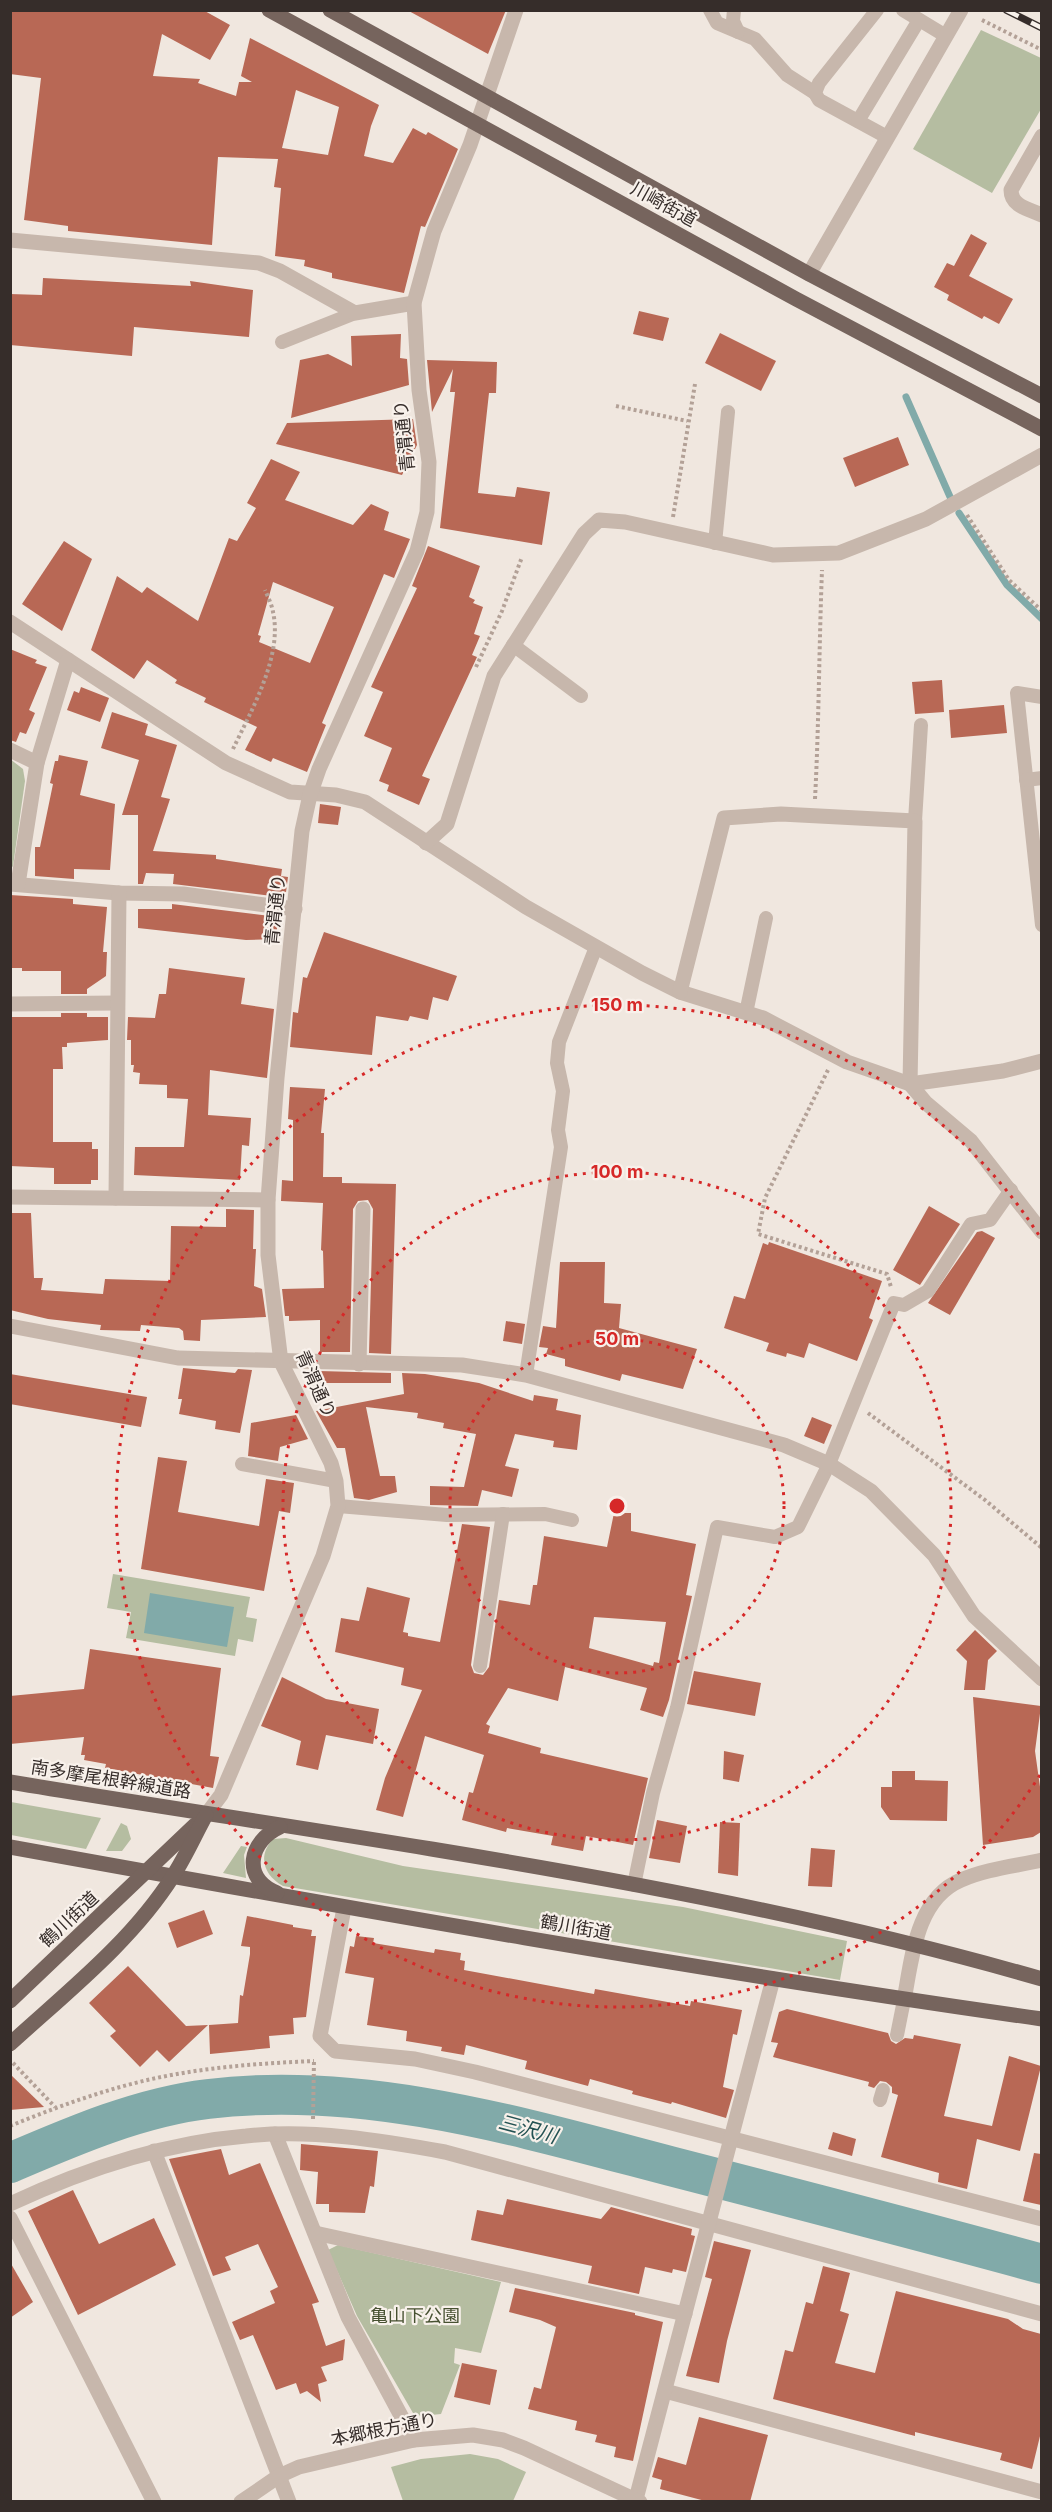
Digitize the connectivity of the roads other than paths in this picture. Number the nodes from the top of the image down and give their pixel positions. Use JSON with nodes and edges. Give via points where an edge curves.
{"nodes":[{"id":1,"x":269,"y":10,"type":"edge"},
{"id":2,"x":330,"y":10,"type":"edge"},
{"id":3,"x":516,"y":10,"type":"edge"},
{"id":4,"x":710,"y":10,"type":"edge"},
{"id":5,"x":734,"y":10,"type":"edge"},
{"id":6,"x":877,"y":10,"type":"edge"},
{"id":7,"x":903,"y":10,"type":"edge"},
{"id":8,"x":961,"y":10,"type":"edge"},
{"id":9,"x":919,"y":20,"type":"junction"},
{"id":10,"x":738,"y":32,"type":"junction"},
{"id":11,"x":946,"y":36,"type":"junction"},
{"id":12,"x":815,"y":93,"type":"junction"},
{"id":13,"x":487,"y":97,"type":"junction"},
{"id":14,"x":858,"y":121,"type":"junction"},
{"id":15,"x":477,"y":125,"type":"junction"},
{"id":16,"x":1041,"y":136,"type":"edge"},
{"id":17,"x":887,"y":137,"type":"junction"},
{"id":18,"x":1041,"y":215,"type":"edge"},
{"id":19,"x":10,"y":240,"type":"edge"},
{"id":20,"x":808,"y":274,"type":"junction"},
{"id":21,"x":414,"y":303,"type":"junction"},
{"id":22,"x":354,"y":313,"type":"junction"},
{"id":23,"x":282,"y":342,"type":"dead end"},
{"id":24,"x":1041,"y":396,"type":"edge"},
{"id":25,"x":728,"y":412,"type":"dead end"},
{"id":26,"x":1041,"y":429,"type":"edge"},
{"id":27,"x":1041,"y":455,"type":"edge"},
{"id":28,"x":715,"y":543,"type":"junction"},
{"id":29,"x":10,"y":622,"type":"edge"},
{"id":30,"x":513,"y":645,"type":"junction"},
{"id":31,"x":68,"y":660,"type":"junction"},
{"id":32,"x":581,"y":696,"type":"dead end"},
{"id":33,"x":1041,"y":697,"type":"edge"},
{"id":34,"x":921,"y":725,"type":"dead end"},
{"id":35,"x":10,"y":750,"type":"edge"},
{"id":36,"x":37,"y":763,"type":"junction"},
{"id":37,"x":1041,"y":778,"type":"edge"},
{"id":38,"x":1026,"y":780,"type":"junction"},
{"id":39,"x":310,"y":795,"type":"junction"},
{"id":40,"x":915,"y":821,"type":"junction"},
{"id":41,"x":426,"y":843,"type":"junction"},
{"id":42,"x":1039,"y":873,"type":"edge"},
{"id":43,"x":14,"y":884,"type":"edge"},
{"id":44,"x":119,"y":893,"type":"junction"},
{"id":45,"x":295,"y":909,"type":"junction"},
{"id":46,"x":766,"y":918,"type":"dead end"},
{"id":47,"x":1041,"y":925,"type":"edge"},
{"id":48,"x":596,"y":947,"type":"junction"},
{"id":49,"x":680,"y":992,"type":"junction"},
{"id":50,"x":10,"y":1004,"type":"edge"},
{"id":51,"x":117,"y":1004,"type":"junction"},
{"id":52,"x":746,"y":1013,"type":"junction"},
{"id":53,"x":1041,"y":1061,"type":"edge"},
{"id":54,"x":910,"y":1084,"type":"junction"},
{"id":55,"x":1011,"y":1190,"type":"junction"},
{"id":56,"x":10,"y":1197,"type":"edge"},
{"id":57,"x":116,"y":1198,"type":"junction"},
{"id":58,"x":268,"y":1200,"type":"junction"},
{"id":59,"x":363,"y":1209,"type":"dead end"},
{"id":60,"x":1041,"y":1232,"type":"edge"},
{"id":61,"x":10,"y":1326,"type":"edge"},
{"id":62,"x":281,"y":1362,"type":"junction"},
{"id":63,"x":359,"y":1364,"type":"junction"},
{"id":64,"x":526,"y":1375,"type":"junction"},
{"id":65,"x":242,"y":1464,"type":"dead end"},
{"id":66,"x":829,"y":1464,"type":"junction"},
{"id":67,"x":336,"y":1481,"type":"junction"},
{"id":68,"x":338,"y":1506,"type":"junction"},
{"id":69,"x":503,"y":1514,"type":"junction"},
{"id":70,"x":572,"y":1520,"type":"dead end"},
{"id":71,"x":480,"y":1666,"type":"dead end"},
{"id":72,"x":1041,"y":1679,"type":"edge"},
{"id":73,"x":10,"y":1782,"type":"edge"},
{"id":74,"x":206,"y":1815,"type":"junction"},
{"id":75,"x":280,"y":1827,"type":"junction"},
{"id":76,"x":10,"y":1846,"type":"edge"},
{"id":77,"x":1041,"y":1860,"type":"edge"},
{"id":78,"x":147,"y":1871,"type":"junction"},
{"id":79,"x":173,"y":1876,"type":"junction"},
{"id":80,"x":634,"y":1885,"type":"junction"},
{"id":81,"x":291,"y":1898,"type":"junction"},
{"id":82,"x":344,"y":1908,"type":"junction"},
{"id":83,"x":915,"y":1946,"type":"junction"},
{"id":84,"x":773,"y":1979,"type":"junction"},
{"id":85,"x":1041,"y":1979,"type":"edge"},
{"id":86,"x":904,"y":2000,"type":"junction"},
{"id":87,"x":10,"y":2001,"type":"edge"},
{"id":88,"x":1041,"y":2019,"type":"edge"},
{"id":89,"x":897,"y":2036,"type":"dead end"},
{"id":90,"x":10,"y":2044,"type":"edge"},
{"id":91,"x":275,"y":2134,"type":"junction"},
{"id":92,"x":731,"y":2138,"type":"junction"},
{"id":93,"x":153,"y":2151,"type":"junction"},
{"id":94,"x":10,"y":2204,"type":"edge"},
{"id":95,"x":10,"y":2218,"type":"edge"},
{"id":96,"x":1041,"y":2219,"type":"edge"},
{"id":97,"x":709,"y":2223,"type":"junction"},
{"id":98,"x":315,"y":2233,"type":"junction"},
{"id":99,"x":685,"y":2314,"type":"junction"},
{"id":100,"x":1041,"y":2314,"type":"edge"},
{"id":101,"x":665,"y":2391,"type":"junction"},
{"id":102,"x":414,"y":2440,"type":"junction"},
{"id":103,"x":279,"y":2476,"type":"junction"},
{"id":104,"x":1041,"y":2492,"type":"edge"},
{"id":105,"x":638,"y":2500,"type":"edge"},
{"id":106,"x":154,"y":2502,"type":"edge"},
{"id":107,"x":241,"y":2502,"type":"edge"},
{"id":108,"x":289,"y":2502,"type":"edge"}],
"edges":[{"from":1,"to":15,"type":"main road","name":"川崎街道"},
{"from":2,"to":13,"type":"main road","name":"川崎街道"},
{"from":3,"to":13,"type":"street","name":"青渭通り"},
{"from":4,"to":10,"type":"lane","via":[[717,23]]},
{"from":5,"to":10,"type":"lane"},
{"from":6,"to":12,"type":"lane"},
{"from":7,"to":9,"type":"lane"},
{"from":8,"to":11,"type":"street"},
{"from":9,"to":11,"type":"lane"},
{"from":9,"to":14,"type":"lane"},
{"from":10,"to":12,"type":"lane","via":[[755,39],[787,75]]},
{"from":11,"to":17,"type":"street"},
{"from":12,"to":14,"type":"lane","via":[[819,100]]},
{"from":13,"to":15,"type":"street","name":"青渭通り"},
{"from":13,"to":20,"type":"main road","name":"川崎街道"},
{"from":14,"to":17,"type":"lane"},
{"from":15,"to":21,"type":"street","name":"青渭通り","via":[[434,231]]},
{"from":15,"to":26,"type":"main road","name":"川崎街道"},
{"from":16,"to":18,"type":"street","via":[[1011,190],[1016,204]]},
{"from":17,"to":20,"type":"street"},
{"from":19,"to":22,"type":"street","via":[[259,262]]},
{"from":20,"to":24,"type":"main road","name":"川崎街道"},
{"from":21,"to":22,"type":"street"},
{"from":21,"to":39,"type":"street","name":"青渭通り","via":[[419,390],[429,462],[427,512],[417,551]]},
{"from":22,"to":23,"type":"lane"},
{"from":25,"to":28,"type":"lane"},
{"from":27,"to":28,"type":"street","via":[[959,503],[839,552],[773,555]]},
{"from":28,"to":30,"type":"street","via":[[599,519],[584,534]]},
{"from":29,"to":31,"type":"street"},
{"from":30,"to":32,"type":"lane"},
{"from":30,"to":41,"type":"street","via":[[494,676],[447,824]]},
{"from":31,"to":36,"type":"street"},
{"from":31,"to":39,"type":"street","via":[[226,763],[290,792]]},
{"from":33,"to":38,"type":"lane","via":[[1017,693]]},
{"from":34,"to":40,"type":"lane"},
{"from":35,"to":36,"type":"street"},
{"from":36,"to":43,"type":"street"},
{"from":37,"to":38,"type":"lane"},
{"from":38,"to":42,"type":"lane"},
{"from":39,"to":41,"type":"street","via":[[336,795],[365,802]]},
{"from":39,"to":45,"type":"street","name":"青渭通り","via":[[302,831]]},
{"from":40,"to":49,"type":"street","via":[[781,814],[724,818]]},
{"from":40,"to":54,"type":"street"},
{"from":41,"to":48,"type":"street"},
{"from":42,"to":47,"type":"lane"},
{"from":43,"to":44,"type":"street"},
{"from":44,"to":45,"type":"street","via":[[183,894]]},
{"from":44,"to":51,"type":"street"},
{"from":45,"to":58,"type":"street","name":"青渭通り"},
{"from":46,"to":52,"type":"lane"},
{"from":48,"to":49,"type":"street"},
{"from":48,"to":64,"type":"lane","via":[[559,1042],[557,1063],[563,1091],[558,1130],[561,1147]]},
{"from":49,"to":52,"type":"street"},
{"from":50,"to":51,"type":"street"},
{"from":51,"to":57,"type":"street"},
{"from":52,"to":54,"type":"street","via":[[835,1056]]},
{"from":53,"to":54,"type":"street","via":[[1003,1071]]},
{"from":54,"to":55,"type":"street","via":[[971,1141]]},
{"from":55,"to":60,"type":"street"},
{"from":55,"to":66,"type":"lane","via":[[990,1220],[971,1224],[928,1291],[904,1305],[894,1303]]},
{"from":56,"to":57,"type":"street"},
{"from":57,"to":58,"type":"street"},
{"from":58,"to":62,"type":"street","name":"青渭通り","via":[[268,1255]]},
{"from":59,"to":63,"type":"street"},
{"from":61,"to":62,"type":"street","via":[[169,1357]]},
{"from":62,"to":63,"type":"street"},
{"from":62,"to":67,"type":"street","name":"青渭通り","via":[[331,1462]]},
{"from":63,"to":64,"type":"street","via":[[462,1365]]},
{"from":64,"to":66,"type":"street","via":[[740,1432]]},
{"from":65,"to":67,"type":"lane"},
{"from":66,"to":72,"type":"street","via":[[871,1491],[934,1555],[974,1616]]},
{"from":66,"to":80,"type":"lane","via":[[798,1527],[775,1537],[717,1527]]},
{"from":67,"to":68,"type":"street","name":"青渭通り"},
{"from":68,"to":69,"type":"lane","via":[[447,1515]]},
{"from":68,"to":74,"type":"street","name":"青渭通り","via":[[323,1556],[221,1795]]},
{"from":69,"to":70,"type":"lane","via":[[545,1514]]},
{"from":69,"to":71,"type":"lane"},
{"from":73,"to":74,"type":"main road","name":"南多摩尾根幹線道路"},
{"from":74,"to":75,"type":"main road"},
{"from":74,"to":78,"type":"main road","name":"鶴川街道"},
{"from":74,"to":79,"type":"main road"},
{"from":75,"to":80,"type":"main road"},
{"from":75,"to":81,"type":"main road","via":[[260,1840],[255,1850],[255,1869],[264,1885]]},
{"from":76,"to":78,"type":"main road"},
{"from":77,"to":83,"type":"street","via":[[977,1875],[948,1887],[923,1919]]},
{"from":78,"to":79,"type":"main road","name":"鶴川街道"},
{"from":78,"to":87,"type":"main road","name":"鶴川街道"},
{"from":79,"to":81,"type":"main road","name":"鶴川街道"},
{"from":79,"to":90,"type":"main road","via":[[107,1956]]},
{"from":80,"to":83,"type":"main road"},
{"from":81,"to":82,"type":"main road","name":"鶴川街道"},
{"from":82,"to":84,"type":"main road","name":"鶴川街道"},
{"from":82,"to":92,"type":"street","via":[[320,2036],[335,2051],[415,2059],[475,2072]]},
{"from":83,"to":85,"type":"main road"},
{"from":83,"to":86,"type":"street"},
{"from":84,"to":86,"type":"main road","name":"鶴川街道"},
{"from":84,"to":92,"type":"street"},
{"from":86,"to":88,"type":"main road","name":"鶴川街道"},
{"from":86,"to":89,"type":"lane"},
{"from":91,"to":93,"type":"street"},
{"from":91,"to":97,"type":"street","via":[[391,2142],[445,2152]]},
{"from":91,"to":98,"type":"street"},
{"from":92,"to":96,"type":"street"},
{"from":92,"to":97,"type":"street"},
{"from":93,"to":94,"type":"street","via":[[81,2174]]},
{"from":93,"to":103,"type":"street"},
{"from":95,"to":106,"type":"street"},
{"from":97,"to":99,"type":"street"},
{"from":97,"to":100,"type":"street"},
{"from":98,"to":99,"type":"street"},
{"from":98,"to":102,"type":"street","via":[[348,2317]]},
{"from":99,"to":101,"type":"street"},
{"from":101,"to":104,"type":"street"},
{"from":101,"to":105,"type":"street"},
{"from":102,"to":103,"type":"street","name":"本郷根方通り","via":[[299,2467]]},
{"from":102,"to":105,"type":"street","name":"本郷根方通り","via":[[473,2435],[502,2440]]},
{"from":103,"to":107,"type":"street","name":"本郷根方通り"},
{"from":103,"to":108,"type":"street"}]}
